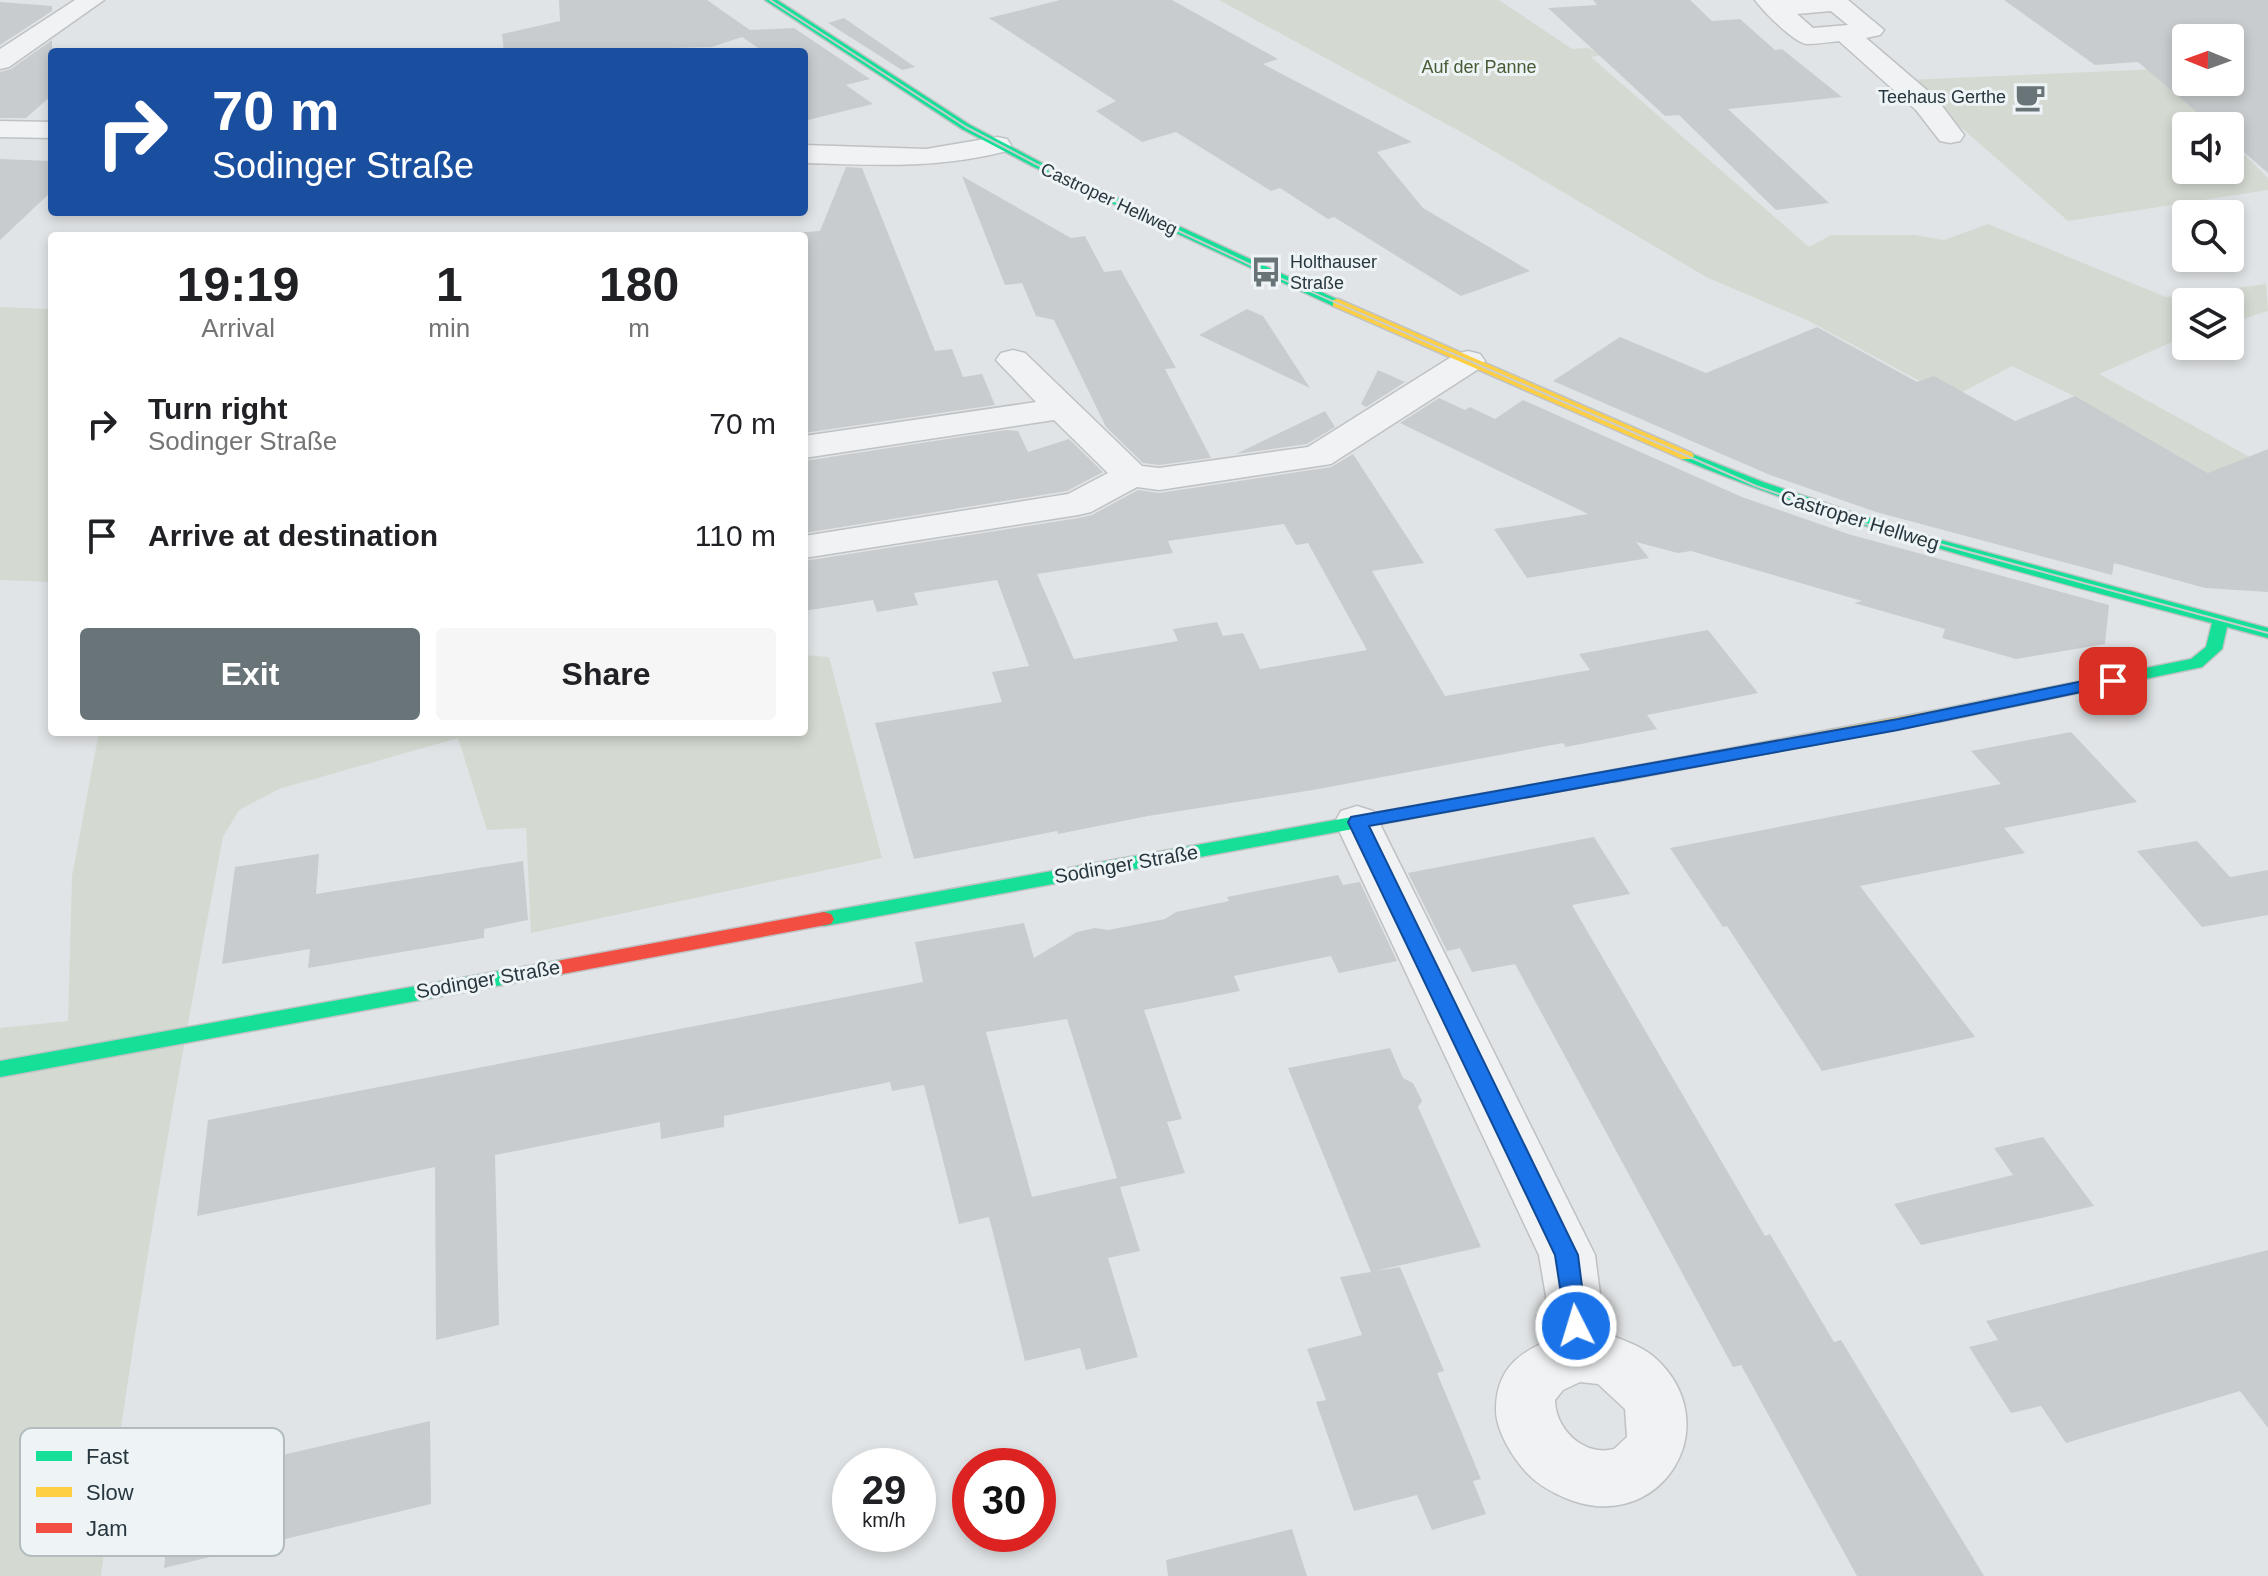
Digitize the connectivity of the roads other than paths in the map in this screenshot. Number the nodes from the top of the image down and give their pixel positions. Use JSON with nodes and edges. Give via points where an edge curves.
{"nodes":[{"id":1,"x":92,"y":0,"type":"edge"},
{"id":2,"x":770,"y":0,"type":"edge"},
{"id":3,"x":1770,"y":4,"type":"edge"},
{"id":4,"x":0,"y":61,"type":"edge"},
{"id":5,"x":0,"y":129,"type":"edge"},
{"id":6,"x":48,"y":130,"type":"edge"},
{"id":7,"x":1950,"y":135,"type":"dead end"},
{"id":8,"x":997,"y":145,"type":"junction"},
{"id":9,"x":808,"y":154,"type":"edge"},
{"id":10,"x":1013,"y":360,"type":"dead end"},
{"id":11,"x":1468,"y":361,"type":"junction"},
{"id":12,"x":1063,"y":408,"type":"junction"},
{"id":13,"x":808,"y":446,"type":"edge"},
{"id":14,"x":1131,"y":475,"type":"junction"},
{"id":15,"x":808,"y":546,"type":"edge"},
{"id":16,"x":2221,"y":620,"type":"junction"},
{"id":17,"x":2268,"y":633,"type":"edge"},
{"id":18,"x":1357,"y":822,"type":"junction"},
{"id":19,"x":0,"y":1069,"type":"edge"},
{"id":20,"x":1577,"y":1356,"type":"dead end"}],
"edges":[{"from":1,"to":4,"type":"street"},
{"from":2,"to":8,"type":"main road","name":"Castroper Hellweg"},
{"from":3,"to":7,"type":"street","via":[[1807,36],[1844,32],[1926,104]]},
{"from":5,"to":6,"type":"street"},
{"from":8,"to":9,"type":"street","via":[[925,157]]},
{"from":8,"to":11,"type":"main road","name":"Castroper Hellweg","via":[[1131,211]]},
{"from":10,"to":12,"type":"street"},
{"from":11,"to":14,"type":"street","via":[[1318,456],[1159,479]]},
{"from":11,"to":16,"type":"main road","name":"Castroper Hellweg","via":[[1794,501]]},
{"from":12,"to":13,"type":"street"},
{"from":12,"to":14,"type":"street"},
{"from":14,"to":15,"type":"street","via":[[1078,504]]},
{"from":16,"to":17,"type":"main road","name":"Castroper Hellweg"},
{"from":16,"to":18,"type":"main road","name":"Sodinger Straße","via":[[2218,644],[2195,665]]},
{"from":18,"to":19,"type":"main road","name":"Sodinger Straße"},
{"from":18,"to":20,"type":"street","via":[[1567,1255]]}]}
